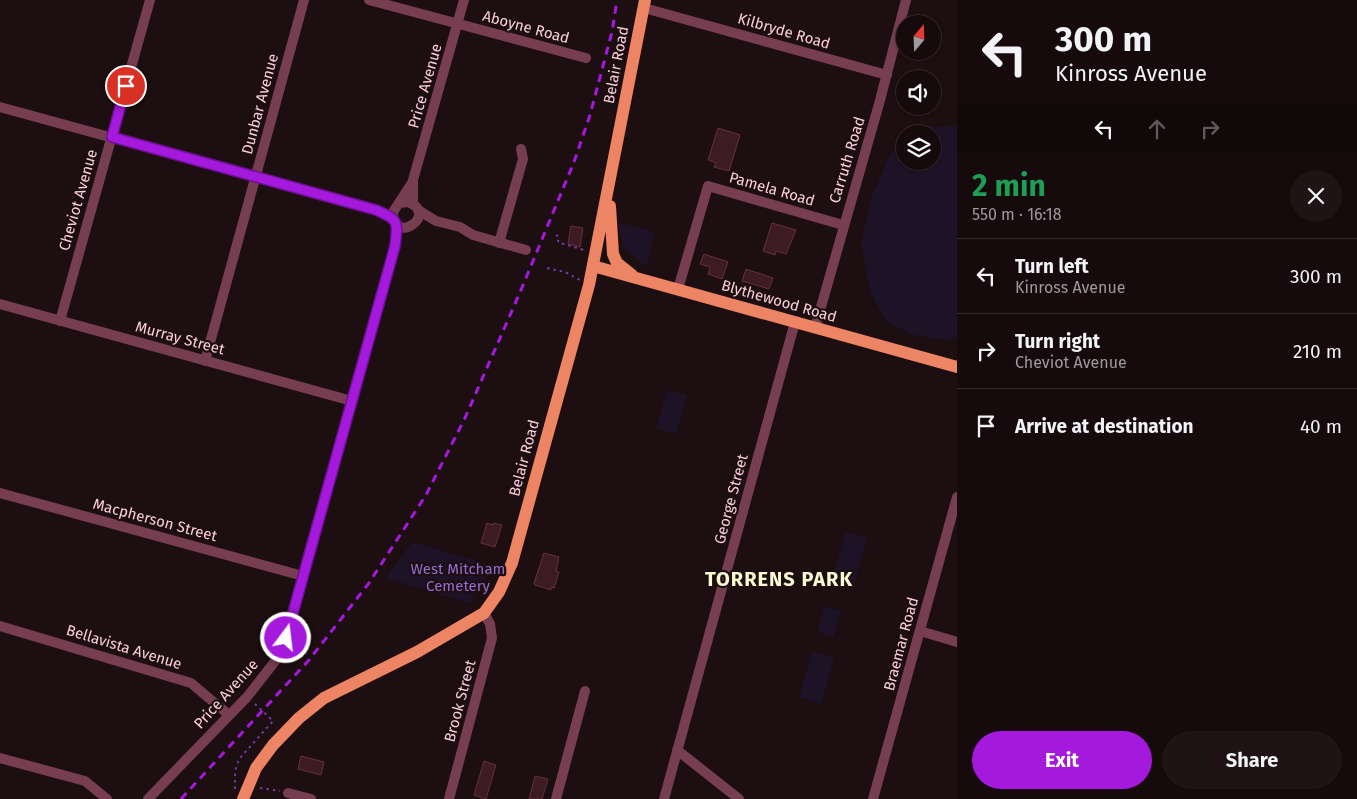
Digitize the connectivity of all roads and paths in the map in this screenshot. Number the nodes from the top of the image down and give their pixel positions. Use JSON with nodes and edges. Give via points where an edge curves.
{"nodes":[{"id":1,"x":150,"y":0,"type":"edge"},
{"id":2,"x":304,"y":0,"type":"edge"},
{"id":3,"x":369,"y":0,"type":"edge"},
{"id":4,"x":464,"y":0,"type":"edge"},
{"id":5,"x":906,"y":0,"type":"edge"},
{"id":6,"x":645,"y":4,"type":"edge"},
{"id":7,"x":458,"y":24,"type":"junction"},
{"id":8,"x":586,"y":58,"type":"dead end"},
{"id":9,"x":887,"y":76,"type":"junction"},
{"id":10,"x":0,"y":107,"type":"edge"},
{"id":11,"x":112,"y":137,"type":"junction"},
{"id":12,"x":521,"y":149,"type":"dead end"},
{"id":13,"x":256,"y":176,"type":"junction"},
{"id":14,"x":413,"y":180,"type":"junction"},
{"id":15,"x":609,"y":188,"type":"junction"},
{"id":16,"x":415,"y":207,"type":"junction"},
{"id":17,"x":401,"y":218,"type":"junction"},
{"id":18,"x":436,"y":221,"type":"junction"},
{"id":19,"x":843,"y":225,"type":"junction"},
{"id":20,"x":556,"y":235,"type":"dead end"},
{"id":21,"x":499,"y":243,"type":"junction"},
{"id":22,"x":526,"y":250,"type":"dead end"},
{"id":23,"x":583,"y":255,"type":"dead end"},
{"id":24,"x":593,"y":266,"type":"junction"},
{"id":25,"x":547,"y":268,"type":"dead end"},
{"id":26,"x":580,"y":271,"type":"dead end"},
{"id":27,"x":640,"y":280,"type":"junction"},
{"id":28,"x":584,"y":282,"type":"junction"},
{"id":29,"x":678,"y":289,"type":"junction"},
{"id":30,"x":0,"y":304,"type":"edge"},
{"id":31,"x":60,"y":321,"type":"junction"},
{"id":32,"x":795,"y":322,"type":"junction"},
{"id":33,"x":815,"y":328,"type":"junction"},
{"id":34,"x":205,"y":361,"type":"junction"},
{"id":35,"x":957,"y":367,"type":"edge"},
{"id":36,"x":352,"y":401,"type":"junction"},
{"id":37,"x":0,"y":492,"type":"edge"},
{"id":38,"x":957,"y":497,"type":"edge"},
{"id":39,"x":303,"y":576,"type":"junction"},
{"id":40,"x":484,"y":612,"type":"junction"},
{"id":41,"x":0,"y":626,"type":"edge"},
{"id":42,"x":920,"y":632,"type":"junction"},
{"id":43,"x":957,"y":642,"type":"edge"},
{"id":44,"x":585,"y":692,"type":"dead end"},
{"id":45,"x":247,"y":697,"type":"junction"},
{"id":46,"x":229,"y":715,"type":"junction"},
{"id":47,"x":677,"y":750,"type":"junction"},
{"id":48,"x":0,"y":758,"type":"edge"},
{"id":49,"x":248,"y":785,"type":"junction"},
{"id":50,"x":288,"y":793,"type":"joint"},
{"id":51,"x":107,"y":799,"type":"edge"},
{"id":52,"x":148,"y":799,"type":"edge"},
{"id":53,"x":243,"y":799,"type":"edge"},
{"id":54,"x":311,"y":799,"type":"edge"},
{"id":55,"x":449,"y":799,"type":"edge"},
{"id":56,"x":556,"y":799,"type":"edge"},
{"id":57,"x":664,"y":799,"type":"edge"},
{"id":58,"x":739,"y":799,"type":"edge"},
{"id":59,"x":873,"y":799,"type":"edge"}],
"edges":[{"from":1,"to":11,"type":"street","name":"Cheviot Avenue"},
{"from":2,"to":13,"type":"street","name":"Dunbar Avenue"},
{"from":3,"to":7,"type":"street","name":"Aboyne Road"},
{"from":4,"to":7,"type":"street","name":"Price Avenue"},
{"from":5,"to":9,"type":"street","name":"Carruth Road"},
{"from":6,"to":9,"type":"street","name":"Kilbryde Road"},
{"from":6,"to":15,"type":"main road","name":"Belair Road"},
{"from":7,"to":8,"type":"street","name":"Aboyne Road"},
{"from":7,"to":14,"type":"street","name":"Price Avenue"},
{"from":9,"to":19,"type":"street","name":"Carruth Road"},
{"from":10,"to":11,"type":"street"},
{"from":11,"to":13,"type":"street"},
{"from":11,"to":31,"type":"street","name":"Cheviot Avenue"},
{"from":12,"to":21,"type":"street","via":[[523,159]]},
{"from":13,"to":17,"type":"street"},
{"from":13,"to":34,"type":"street","name":"Dunbar Avenue"},
{"from":14,"to":16,"type":"street","name":"Price Avenue"},
{"from":14,"to":17,"type":"street","name":"Price Avenue"},
{"from":15,"to":24,"type":"main road","name":"Belair Road"},
{"from":15,"to":27,"type":"main road","via":[[613,254],[617,263]]},
{"from":16,"to":17,"type":"street","via":[[408,202]]},
{"from":16,"to":17,"type":"street","name":"Price Avenue","via":[[418,217]]},
{"from":16,"to":18,"type":"street"},
{"from":17,"to":18,"type":"street"},
{"from":17,"to":36,"type":"street","name":"Price Avenue"},
{"from":18,"to":21,"type":"street"},
{"from":19,"to":29,"type":"street","name":"Pamela Road","via":[[708,186]]},
{"from":19,"to":33,"type":"street","name":"Carruth Road"},
{"from":20,"to":23,"type":"path","via":[[560,237],[560,243],[584,250]]},
{"from":21,"to":22,"type":"street"},
{"from":24,"to":27,"type":"main road","name":"Blythewood Road"},
{"from":24,"to":28,"type":"main road","name":"Belair Road"},
{"from":25,"to":28,"type":"path"},
{"from":26,"to":28,"type":"path"},
{"from":27,"to":29,"type":"main road","name":"Blythewood Road"},
{"from":28,"to":40,"type":"main road","name":"Belair Road","via":[[512,564]]},
{"from":29,"to":32,"type":"main road","name":"Blythewood Road"},
{"from":30,"to":31,"type":"street","name":"Murray Street"},
{"from":31,"to":34,"type":"street","name":"Murray Street"},
{"from":32,"to":33,"type":"main road","name":"Blythewood Road"},
{"from":32,"to":47,"type":"street","name":"George Street"},
{"from":33,"to":35,"type":"main road","name":"Blythewood Road"},
{"from":34,"to":36,"type":"street","name":"Murray Street"},
{"from":36,"to":39,"type":"street","name":"Price Avenue"},
{"from":37,"to":39,"type":"street","name":"Macpherson Street"},
{"from":38,"to":42,"type":"street","name":"Braemar Road"},
{"from":39,"to":45,"type":"street","name":"Price Avenue","via":[[282,649]]},
{"from":40,"to":49,"type":"main road","name":"Belair Road","via":[[417,652],[324,698],[273,744]]},
{"from":40,"to":55,"type":"street","name":"Brook Street","via":[[492,638]]},
{"from":41,"to":46,"type":"street","name":"Bellavista Avenue","via":[[191,683]]},
{"from":42,"to":43,"type":"street"},
{"from":42,"to":59,"type":"street","name":"Braemar Road"},
{"from":44,"to":56,"type":"street"},
{"from":45,"to":46,"type":"street","name":"Price Avenue"},
{"from":45,"to":49,"type":"path","via":[[273,721],[239,758],[235,790]]},
{"from":46,"to":52,"type":"street","name":"Price Avenue"},
{"from":47,"to":57,"type":"street","name":"George Street"},
{"from":47,"to":58,"type":"street"},
{"from":48,"to":51,"type":"street","via":[[85,781]]},
{"from":49,"to":50,"type":"path"},
{"from":49,"to":53,"type":"main road","name":"Belair Road"},
{"from":50,"to":54,"type":"street"}]}
